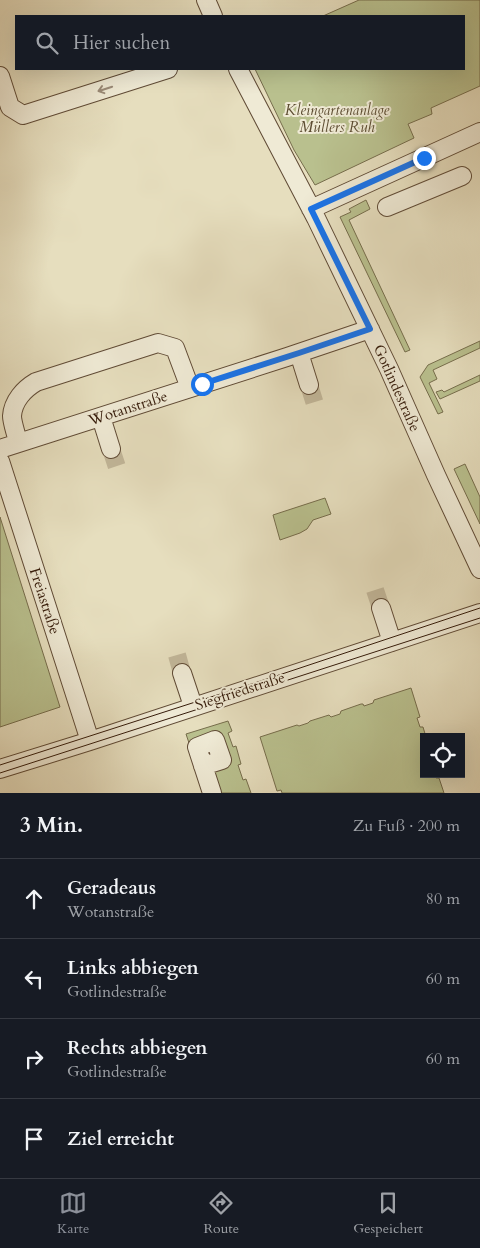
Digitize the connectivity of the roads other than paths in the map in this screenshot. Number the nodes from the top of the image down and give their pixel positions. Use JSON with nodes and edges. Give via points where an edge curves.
{"nodes":[{"id":1,"x":206,"y":0,"type":"edge"},
{"id":2,"x":213,"y":15,"type":"edge"},
{"id":3,"x":165,"y":70,"type":"edge"},
{"id":4,"x":239,"y":70,"type":"edge"},
{"id":5,"x":0,"y":76,"type":"edge"},
{"id":6,"x":480,"y":132,"type":"edge"},
{"id":7,"x":462,"y":176,"type":"dead end"},
{"id":8,"x":388,"y":207,"type":"dead end"},
{"id":9,"x":311,"y":209,"type":"junction"},
{"id":10,"x":370,"y":329,"type":"junction"},
{"id":11,"x":299,"y":353,"type":"junction"},
{"id":12,"x":309,"y":385,"type":"tunnel mouth"},
{"id":13,"x":190,"y":388,"type":"junction"},
{"id":14,"x":101,"y":417,"type":"junction"},
{"id":15,"x":18,"y":443,"type":"junction"},
{"id":16,"x":0,"y":449,"type":"edge"},
{"id":17,"x":111,"y":449,"type":"tunnel mouth"},
{"id":18,"x":0,"y":461,"type":"edge"},
{"id":19,"x":480,"y":568,"type":"edge"},
{"id":20,"x":381,"y":608,"type":"tunnel mouth"},
{"id":21,"x":480,"y":613,"type":"edge"},
{"id":22,"x":392,"y":642,"type":"junction"},
{"id":23,"x":182,"y":673,"type":"tunnel mouth"},
{"id":24,"x":193,"y":706,"type":"junction"},
{"id":25,"x":90,"y":740,"type":"junction"},
{"id":26,"x":203,"y":766,"type":"dead end"},
{"id":27,"x":0,"y":769,"type":"edge"},
{"id":28,"x":212,"y":793,"type":"edge"}],
"edges":[{"from":1,"to":2,"type":"street"},
{"from":3,"to":5,"type":"street","one_way":true,"via":[[23,115],[10,107]]},
{"from":4,"to":9,"type":"street","name":"Gotlindestraße"},
{"from":6,"to":9,"type":"street"},
{"from":7,"to":8,"type":"street"},
{"from":9,"to":10,"type":"street","name":"Gotlindestraße"},
{"from":10,"to":11,"type":"street","name":"Wotanstraße"},
{"from":10,"to":19,"type":"street","name":"Gotlindestraße"},
{"from":11,"to":12,"type":"street"},
{"from":11,"to":13,"type":"street","name":"Wotanstraße"},
{"from":13,"to":14,"type":"street","name":"Wotanstraße"},
{"from":13,"to":15,"type":"street","via":[[175,348],[158,344],[36,382],[26,387],[16,401],[12,416]]},
{"from":14,"to":15,"type":"street","name":"Wotanstraße"},
{"from":14,"to":17,"type":"street"},
{"from":15,"to":16,"type":"street","name":"Wotanstraße"},
{"from":18,"to":25,"type":"street","name":"Freiastraße"},
{"from":20,"to":22,"type":"street"},
{"from":21,"to":22,"type":"street","name":"Siegfriedstraße"},
{"from":22,"to":24,"type":"street","name":"Siegfriedstraße"},
{"from":23,"to":24,"type":"street"},
{"from":24,"to":25,"type":"street","name":"Siegfriedstraße"},
{"from":25,"to":27,"type":"street","name":"Siegfriedstraße"},
{"from":26,"to":28,"type":"street"}]}
